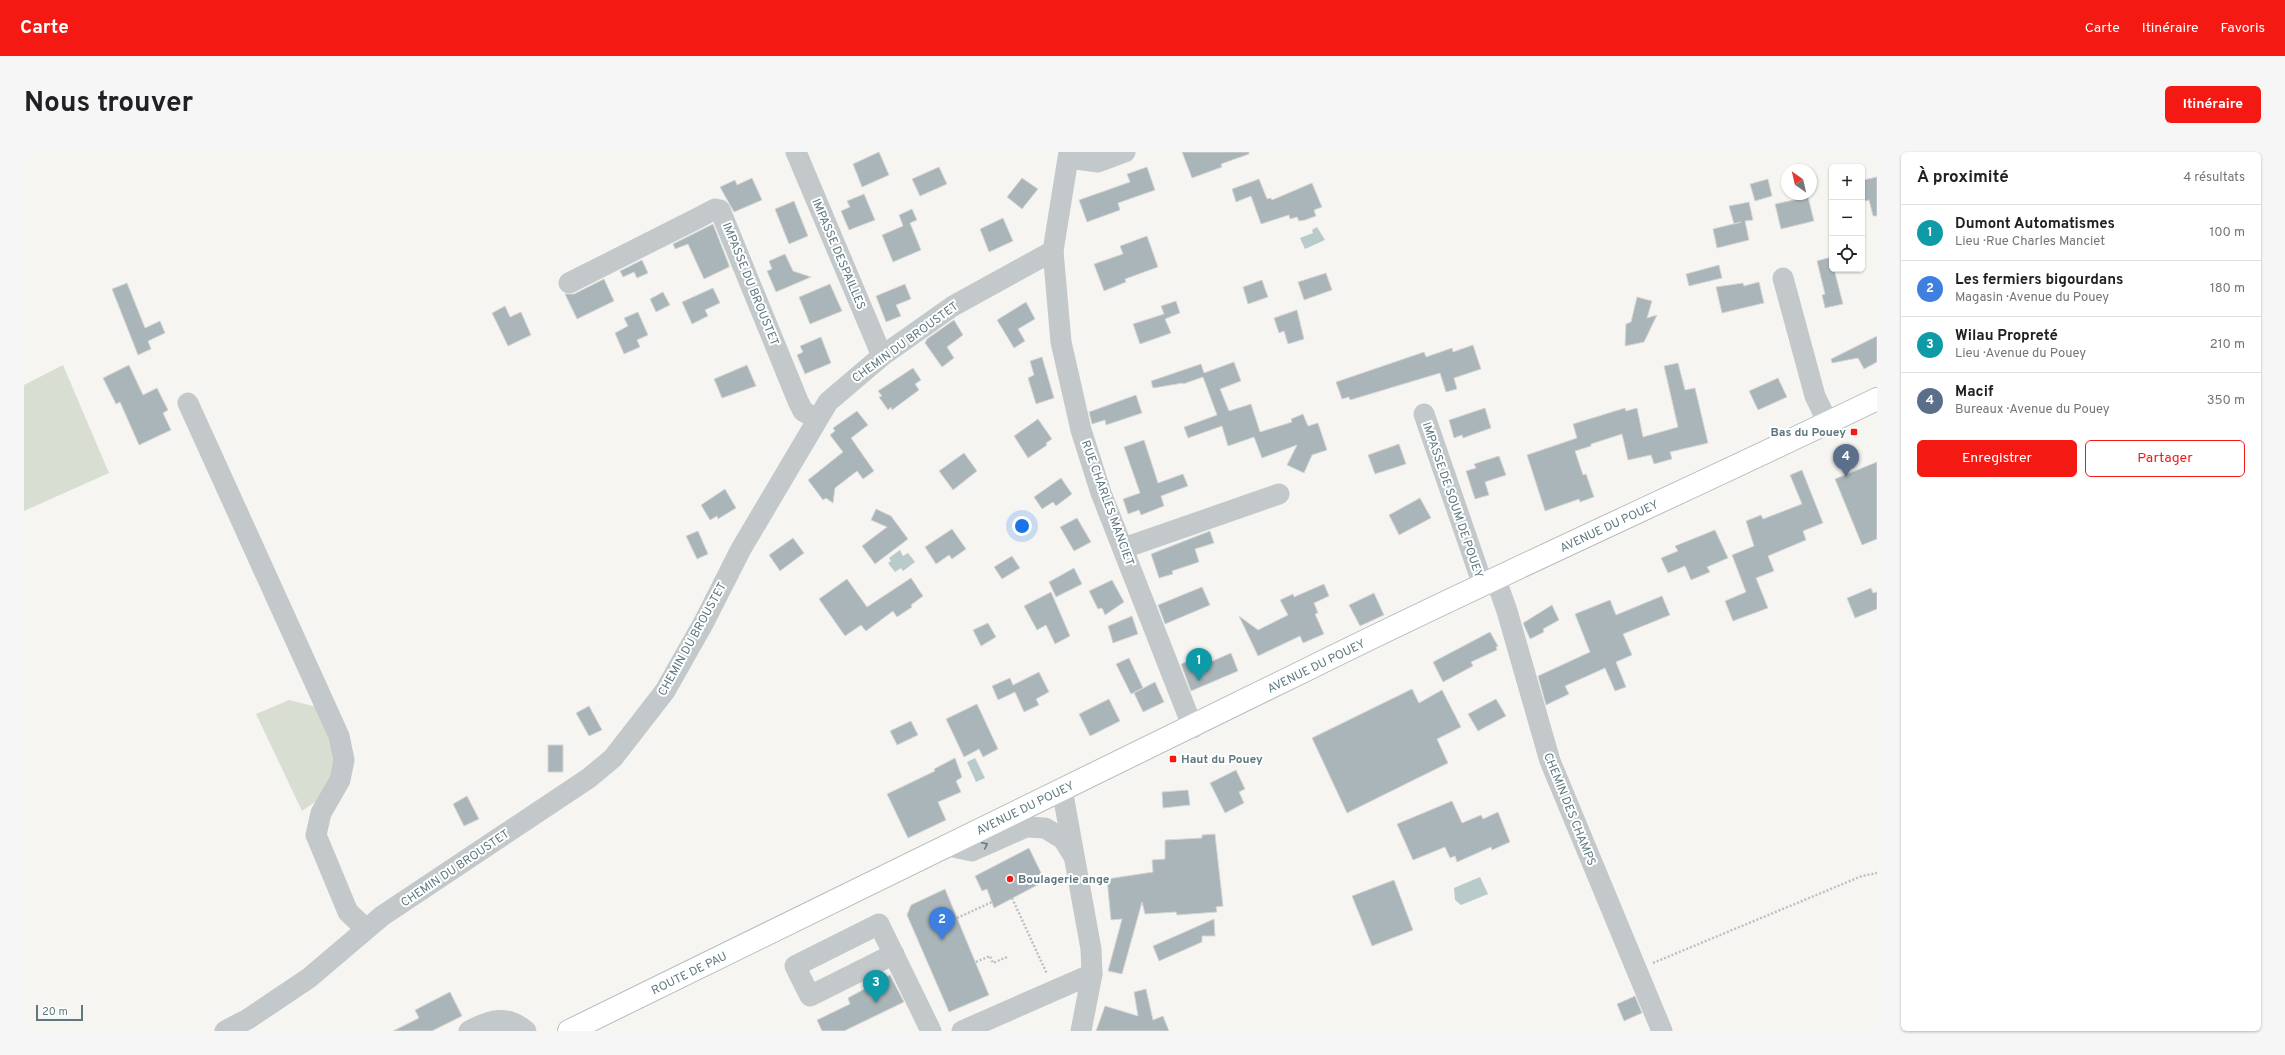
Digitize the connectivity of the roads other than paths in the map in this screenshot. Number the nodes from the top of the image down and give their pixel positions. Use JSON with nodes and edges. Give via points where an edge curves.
{"nodes":[{"id":1,"x":796,"y":152,"type":"edge"},
{"id":2,"x":1126,"y":152,"type":"edge"},
{"id":3,"x":1069,"y":155,"type":"edge"},
{"id":4,"x":1053,"y":250,"type":"junction"},
{"id":5,"x":1783,"y":278,"type":"dead end"},
{"id":6,"x":569,"y":283,"type":"dead end"},
{"id":7,"x":882,"y":356,"type":"junction"},
{"id":8,"x":1877,"y":399,"type":"edge"},
{"id":9,"x":188,"y":403,"type":"dead end"},
{"id":10,"x":1424,"y":414,"type":"dead end"},
{"id":11,"x":816,"y":419,"type":"junction"},
{"id":12,"x":1828,"y":423,"type":"junction"},
{"id":13,"x":1279,"y":494,"type":"dead end"},
{"id":14,"x":1124,"y":548,"type":"junction"},
{"id":15,"x":1489,"y":583,"type":"junction"},
{"id":16,"x":1193,"y":728,"type":"junction"},
{"id":17,"x":1062,"y":789,"type":"junction"},
{"id":18,"x":948,"y":846,"type":"junction"},
{"id":19,"x":1074,"y":857,"type":"junction"},
{"id":20,"x":808,"y":915,"type":"joint"},
{"id":21,"x":366,"y":929,"type":"junction"},
{"id":22,"x":894,"y":954,"type":"dead end"},
{"id":23,"x":1092,"y":974,"type":"junction"},
{"id":24,"x":225,"y":1031,"type":"edge"},
{"id":25,"x":469,"y":1031,"type":"edge"},
{"id":26,"x":526,"y":1031,"type":"edge"},
{"id":27,"x":570,"y":1031,"type":"edge"},
{"id":28,"x":931,"y":1031,"type":"edge"},
{"id":29,"x":962,"y":1031,"type":"edge"},
{"id":30,"x":1081,"y":1031,"type":"edge"},
{"id":31,"x":1662,"y":1031,"type":"edge"}],
"edges":[{"from":1,"to":7,"type":"street","name":"IMPASSE DESPAILLES"},
{"from":2,"to":3,"type":"street","via":[[1098,162]]},
{"from":3,"to":4,"type":"street","name":"RUE CHARLES MANCIET"},
{"from":4,"to":7,"type":"street","name":"CHEMIN DU BROUSTET","via":[[953,306]]},
{"from":4,"to":14,"type":"street","name":"RUE CHARLES MANCIET","via":[[1061,342],[1081,430],[1101,493]]},
{"from":5,"to":12,"type":"street","via":[[1815,396]]},
{"from":6,"to":11,"type":"street","name":"IMPASSE DU BROUSTET","via":[[715,209],[720,210],[798,401],[804,411]]},
{"from":7,"to":11,"type":"street","name":"CHEMIN DU BROUSTET","via":[[828,402]]},
{"from":8,"to":12,"type":"main road","name":"AVENUE DU POUEY"},
{"from":9,"to":21,"type":"street","via":[[339,736],[344,760],[340,780],[321,813],[316,835],[348,912]]},
{"from":10,"to":15,"type":"street","name":"IMPASSE DE SOUM DE POUEY"},
{"from":11,"to":21,"type":"street","name":"CHEMIN DU BROUSTET","via":[[741,549],[665,691],[613,758],[589,778]]},
{"from":12,"to":15,"type":"main road","name":"AVENUE DU POUEY"},
{"from":13,"to":14,"type":"street"},
{"from":14,"to":16,"type":"street","name":"RUE CHARLES MANCIET"},
{"from":15,"to":16,"type":"main road","name":"AVENUE DU POUEY"},
{"from":15,"to":31,"type":"street","name":"CHEMIN DES CHAMPS","via":[[1506,611],[1550,762]]},
{"from":16,"to":17,"type":"main road","name":"AVENUE DU POUEY"},
{"from":17,"to":18,"type":"main road","name":"AVENUE DU POUEY"},
{"from":17,"to":19,"type":"street"},
{"from":18,"to":19,"type":"street","one_way":true,"via":[[972,851],[1026,827],[1045,828],[1063,839]]},
{"from":18,"to":20,"type":"main road","name":"AVENUE DU POUEY"},
{"from":19,"to":23,"type":"street","via":[[1091,949]]},
{"from":20,"to":27,"type":"main road","name":"ROUTE DE PAU"},
{"from":21,"to":24,"type":"street","name":"CHEMIN DU BROUSTET","via":[[309,978],[248,1019]]},
{"from":22,"to":28,"type":"street"},
{"from":23,"to":29,"type":"street"},
{"from":23,"to":30,"type":"street"},
{"from":25,"to":26,"type":"street","via":[[484,1023],[500,1019],[517,1023]]}]}
